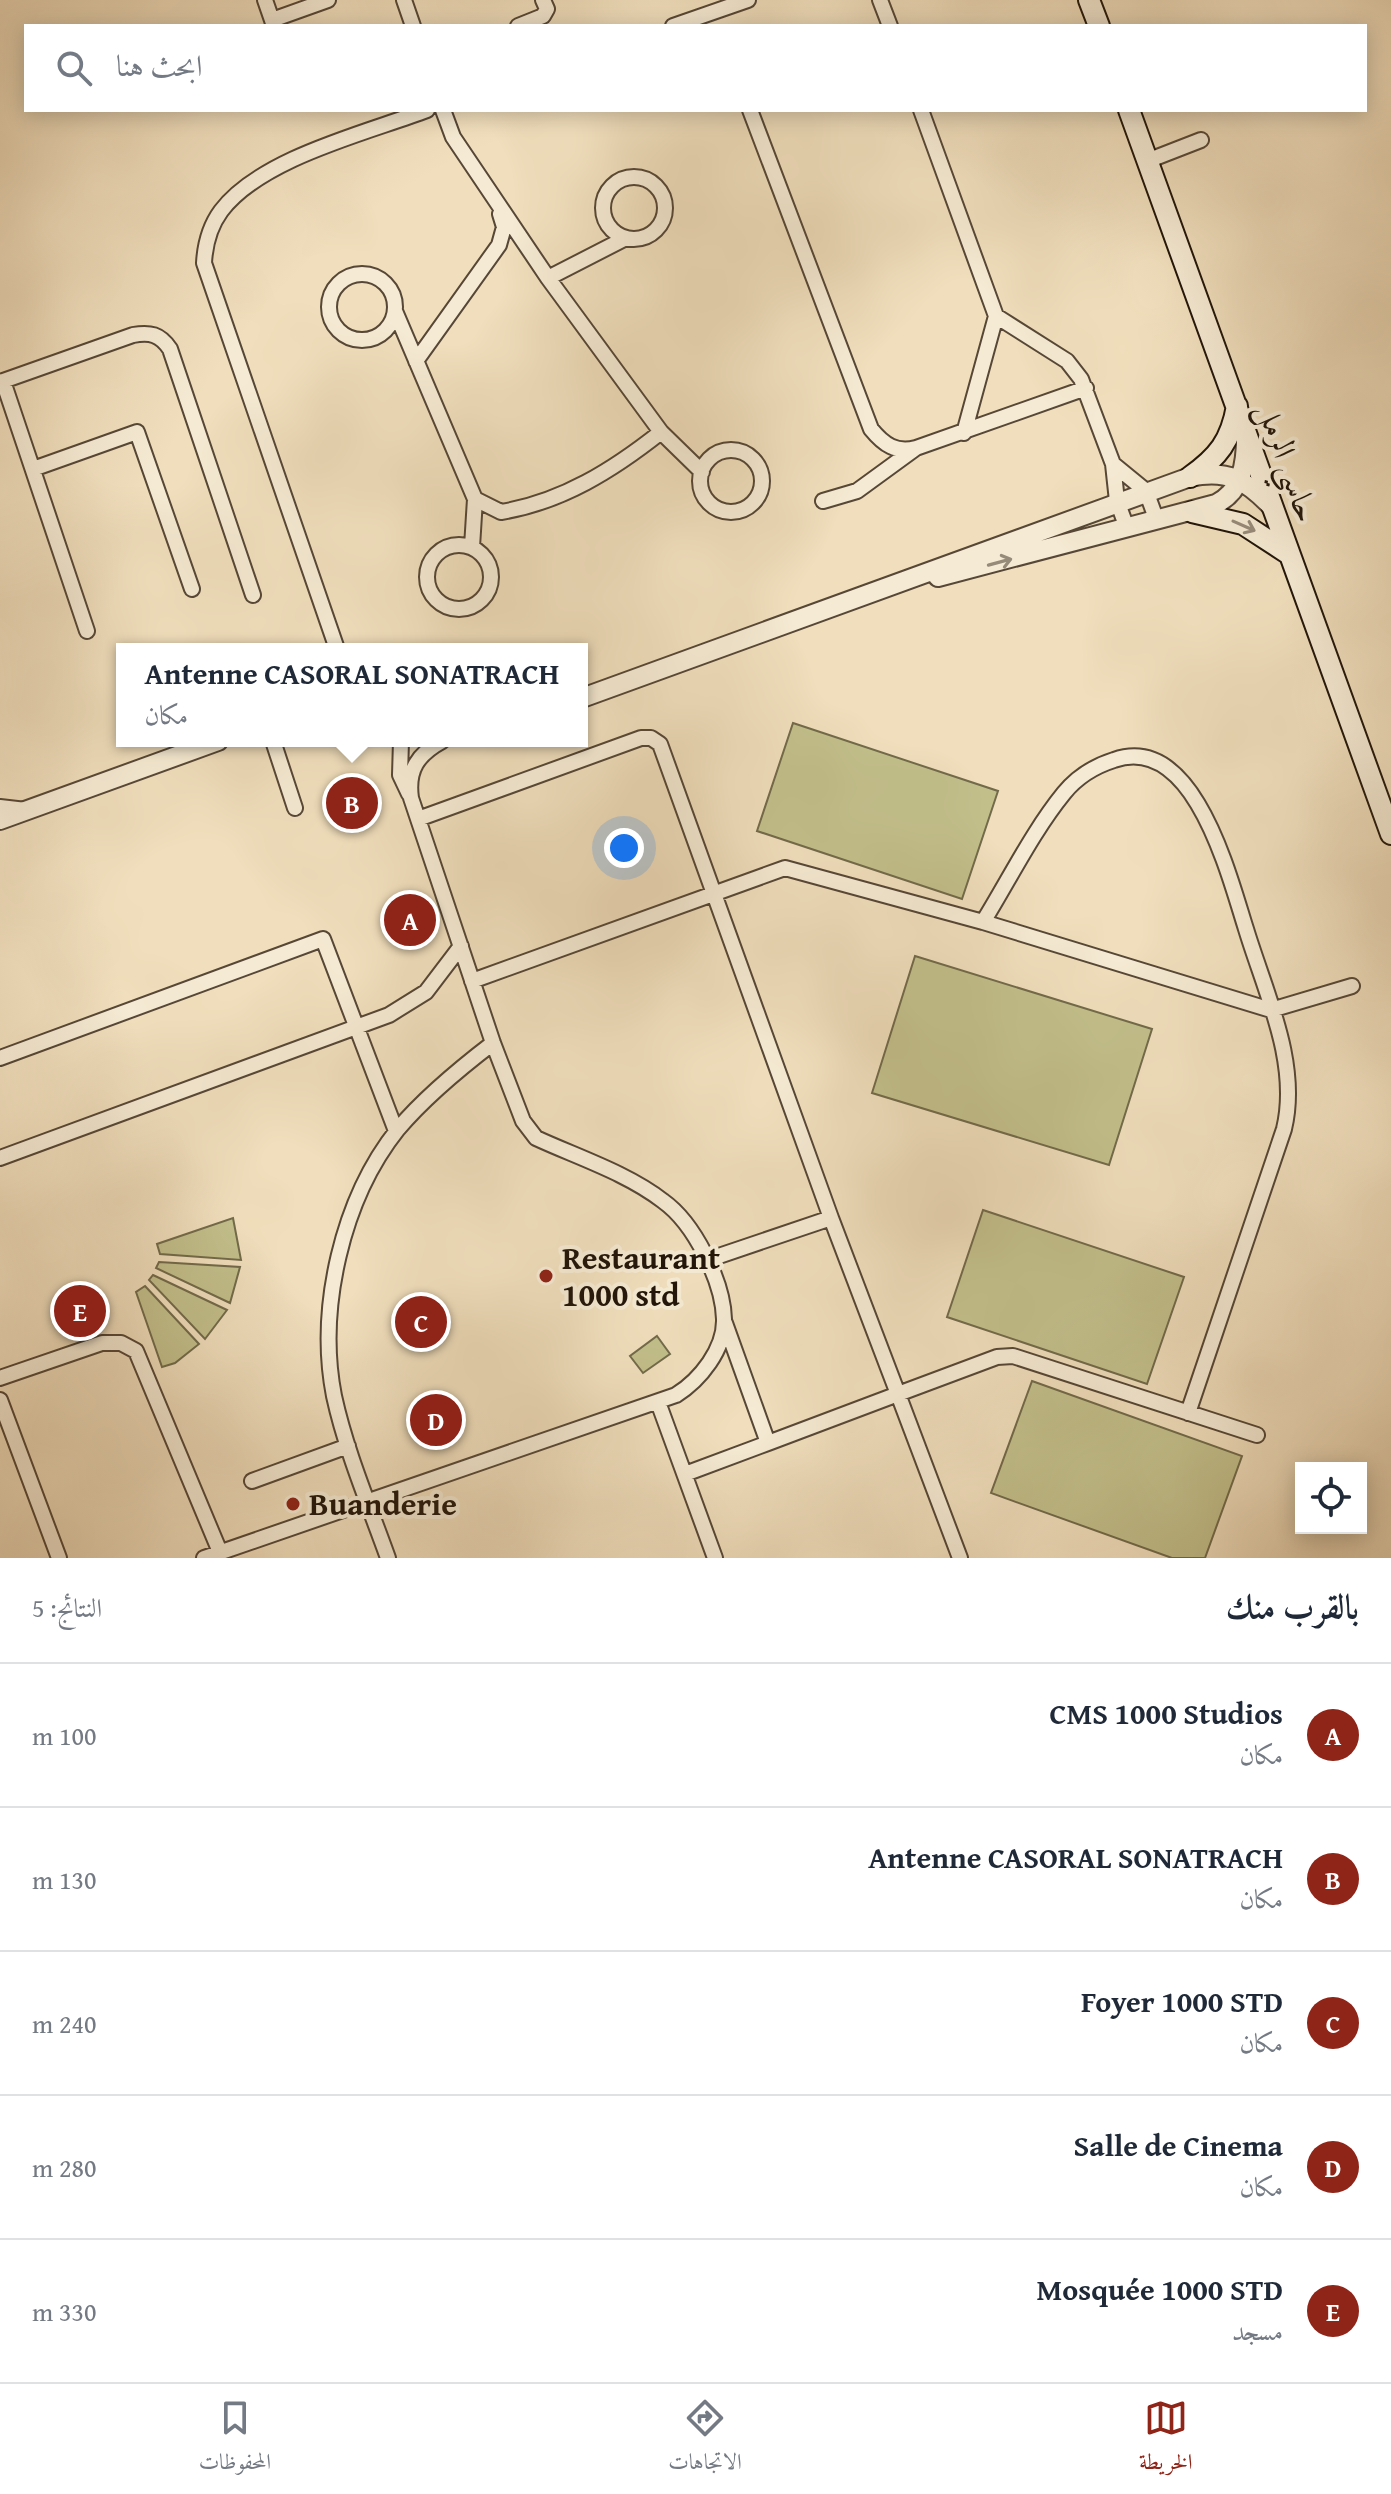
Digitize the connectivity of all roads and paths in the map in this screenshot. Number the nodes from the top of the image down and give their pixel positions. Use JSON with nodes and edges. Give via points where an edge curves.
{"nodes":[{"id":1,"x":265,"y":0,"type":"edge"},
{"id":2,"x":328,"y":0,"type":"edge"},
{"id":3,"x":404,"y":0,"type":"edge"},
{"id":4,"x":543,"y":0,"type":"edge"},
{"id":5,"x":748,"y":0,"type":"edge"},
{"id":6,"x":880,"y":0,"type":"edge"},
{"id":7,"x":1089,"y":0,"type":"edge"},
{"id":8,"x":716,"y":19,"type":"edge"},
{"id":9,"x":273,"y":23,"type":"edge"},
{"id":10,"x":412,"y":24,"type":"edge"},
{"id":11,"x":523,"y":24,"type":"edge"},
{"id":12,"x":685,"y":24,"type":"edge"},
{"id":13,"x":889,"y":24,"type":"edge"},
{"id":14,"x":1098,"y":24,"type":"edge"},
{"id":15,"x":422,"y":112,"type":"edge"},
{"id":16,"x":444,"y":112,"type":"edge"},
{"id":17,"x":751,"y":112,"type":"edge"},
{"id":18,"x":922,"y":112,"type":"edge"},
{"id":19,"x":1130,"y":112,"type":"edge"},
{"id":20,"x":1201,"y":140,"type":"dead end"},
{"id":21,"x":1147,"y":161,"type":"junction"},
{"id":22,"x":497,"y":202,"type":"junction"},
{"id":23,"x":626,"y":238,"type":"junction"},
{"id":24,"x":548,"y":278,"type":"junction"},
{"id":25,"x":395,"y":311,"type":"junction"},
{"id":26,"x":996,"y":316,"type":"junction"},
{"id":27,"x":416,"y":361,"type":"junction"},
{"id":28,"x":2,"y":381,"type":"edge"},
{"id":29,"x":1086,"y":388,"type":"junction"},
{"id":30,"x":1237,"y":406,"type":"junction"},
{"id":31,"x":661,"y":432,"type":"junction"},
{"id":32,"x":1246,"y":432,"type":"junction"},
{"id":33,"x":964,"y":433,"type":"junction"},
{"id":34,"x":916,"y":448,"type":"junction"},
{"id":35,"x":1113,"y":464,"type":"junction"},
{"id":36,"x":33,"y":469,"type":"junction"},
{"id":37,"x":702,"y":472,"type":"junction"},
{"id":38,"x":1190,"y":477,"type":"junction"},
{"id":39,"x":1240,"y":479,"type":"junction"},
{"id":40,"x":1146,"y":491,"type":"junction"},
{"id":41,"x":475,"y":499,"type":"junction"},
{"id":42,"x":823,"y":501,"type":"dead end"},
{"id":43,"x":1117,"y":501,"type":"junction"},
{"id":44,"x":1272,"y":507,"type":"junction"},
{"id":45,"x":1192,"y":512,"type":"junction"},
{"id":46,"x":1157,"y":521,"type":"junction"},
{"id":47,"x":1127,"y":528,"type":"junction"},
{"id":48,"x":472,"y":547,"type":"junction"},
{"id":49,"x":1289,"y":554,"type":"junction"},
{"id":50,"x":896,"y":586,"type":"junction"},
{"id":51,"x":192,"y":589,"type":"dead end"},
{"id":52,"x":253,"y":595,"type":"dead end"},
{"id":53,"x":87,"y":631,"type":"dead end"},
{"id":54,"x":335,"y":643,"type":"edge"},
{"id":55,"x":588,"y":696,"type":"edge"},
{"id":56,"x":201,"y":747,"type":"edge"},
{"id":57,"x":275,"y":747,"type":"edge"},
{"id":58,"x":401,"y":747,"type":"edge"},
{"id":59,"x":435,"y":747,"type":"edge"},
{"id":60,"x":411,"y":798,"type":"junction"},
{"id":61,"x":0,"y":807,"type":"edge"},
{"id":62,"x":295,"y":808,"type":"dead end"},
{"id":63,"x":27,"y":810,"type":"junction"},
{"id":64,"x":418,"y":819,"type":"junction"},
{"id":65,"x":0,"y":820,"type":"edge"},
{"id":66,"x":1391,"y":834,"type":"edge"},
{"id":67,"x":716,"y":894,"type":"junction"},
{"id":68,"x":983,"y":922,"type":"junction"},
{"id":69,"x":461,"y":946,"type":"junction"},
{"id":70,"x":472,"y":981,"type":"junction"},
{"id":71,"x":1352,"y":986,"type":"dead end"},
{"id":72,"x":1271,"y":1010,"type":"junction"},
{"id":73,"x":358,"y":1026,"type":"junction"},
{"id":74,"x":493,"y":1043,"type":"junction"},
{"id":75,"x":0,"y":1058,"type":"edge"},
{"id":76,"x":396,"y":1131,"type":"junction"},
{"id":77,"x":0,"y":1158,"type":"edge"},
{"id":78,"x":831,"y":1218,"type":"junction"},
{"id":79,"x":707,"y":1260,"type":"junction"},
{"id":80,"x":724,"y":1319,"type":"junction"},
{"id":81,"x":0,"y":1378,"type":"edge"},
{"id":82,"x":898,"y":1394,"type":"junction"},
{"id":83,"x":0,"y":1400,"type":"edge"},
{"id":84,"x":658,"y":1402,"type":"junction"},
{"id":85,"x":1188,"y":1413,"type":"junction"},
{"id":86,"x":1257,"y":1435,"type":"dead end"},
{"id":87,"x":768,"y":1443,"type":"junction"},
{"id":88,"x":348,"y":1446,"type":"junction"},
{"id":89,"x":685,"y":1474,"type":"junction"},
{"id":90,"x":252,"y":1481,"type":"dead end"},
{"id":91,"x":367,"y":1500,"type":"junction"},
{"id":92,"x":220,"y":1552,"type":"junction"},
{"id":93,"x":59,"y":1558,"type":"edge"},
{"id":94,"x":204,"y":1558,"type":"edge"},
{"id":95,"x":388,"y":1558,"type":"edge"},
{"id":96,"x":715,"y":1558,"type":"edge"},
{"id":97,"x":960,"y":1558,"type":"edge"}],
"edges":[{"from":1,"to":9,"type":"street"},
{"from":2,"to":9,"type":"street"},
{"from":3,"to":10,"type":"street"},
{"from":4,"to":11,"type":"street","via":[[543,16]]},
{"from":5,"to":8,"type":"street"},
{"from":6,"to":13,"type":"street"},
{"from":7,"to":14,"type":"main road"},
{"from":8,"to":12,"type":"street"},
{"from":15,"to":54,"type":"street","via":[[283,164],[247,186],[221,211],[205,243],[204,263]]},
{"from":16,"to":22,"type":"street","via":[[453,137]]},
{"from":17,"to":34,"type":"street","via":[[871,429],[889,447]]},
{"from":18,"to":26,"type":"street"},
{"from":19,"to":21,"type":"main road","name":"حاسي الرمل"},
{"from":20,"to":21,"type":"street"},
{"from":21,"to":30,"type":"main road","name":"حاسي الرمل"},
{"from":22,"to":24,"type":"street"},
{"from":22,"to":27,"type":"street","via":[[504,227],[499,245]]},
{"from":23,"to":23,"type":"street","via":[[646,236],[664,215],[662,195],[639,178],[618,181],[605,197],[609,227]]},
{"from":23,"to":24,"type":"street"},
{"from":24,"to":31,"type":"street"},
{"from":25,"to":25,"type":"street","via":[[385,283],[367,274],[346,277],[329,302],[334,324],[363,340],[384,331]]},
{"from":25,"to":27,"type":"street"},
{"from":26,"to":29,"type":"street","via":[[1067,361]]},
{"from":26,"to":33,"type":"street"},
{"from":27,"to":41,"type":"street"},
{"from":28,"to":36,"type":"street"},
{"from":28,"to":52,"type":"street","via":[[133,335],[147,333],[163,340]]},
{"from":29,"to":33,"type":"street"},
{"from":29,"to":35,"type":"street"},
{"from":30,"to":32,"type":"main road","name":"حاسي الرمل"},
{"from":30,"to":38,"type":"main road","via":[[1221,452]]},
{"from":31,"to":37,"type":"street"},
{"from":31,"to":41,"type":"street","via":[[609,471],[538,503],[501,512]]},
{"from":32,"to":39,"type":"street"},
{"from":32,"to":44,"type":"main road","name":"حاسي الرمل"},
{"from":33,"to":34,"type":"street"},
{"from":34,"to":42,"type":"street","via":[[857,491]]},
{"from":35,"to":40,"type":"street"},
{"from":35,"to":43,"type":"street"},
{"from":36,"to":51,"type":"street","via":[[137,432]]},
{"from":36,"to":53,"type":"street"},
{"from":37,"to":37,"type":"street","via":[[706,499],[722,511],[750,506],[761,489],[754,460],[735,451],[715,455]]},
{"from":38,"to":39,"type":"street","via":[[1221,473]]},
{"from":38,"to":40,"type":"street"},
{"from":39,"to":44,"type":"street"},
{"from":39,"to":45,"type":"street","via":[[1226,499]]},
{"from":40,"to":43,"type":"street"},
{"from":40,"to":46,"type":"street"},
{"from":41,"to":48,"type":"street"},
{"from":43,"to":47,"type":"street"},
{"from":43,"to":50,"type":"street"},
{"from":44,"to":49,"type":"main road","name":"حاسي الرمل"},
{"from":45,"to":46,"type":"street"},
{"from":45,"to":49,"type":"main road","one_way":true,"via":[[1243,524]]},
{"from":46,"to":47,"type":"street"},
{"from":50,"to":47,"type":"street","one_way":true},
{"from":48,"to":48,"type":"street","via":[[443,549],[429,564],[427,584],[445,607],[468,608],[491,585],[488,563]]},
{"from":49,"to":66,"type":"main road","name":"حاسي الرمل"},
{"from":50,"to":55,"type":"street"},
{"from":56,"to":63,"type":"street"},
{"from":57,"to":62,"type":"street"},
{"from":58,"to":60,"type":"street","via":[[400,775]]},
{"from":59,"to":60,"type":"street","via":[[415,764]]},
{"from":60,"to":64,"type":"street"},
{"from":61,"to":63,"type":"street"},
{"from":63,"to":65,"type":"street"},
{"from":64,"to":67,"type":"street","via":[[651,738],[661,748]]},
{"from":64,"to":69,"type":"street"},
{"from":67,"to":68,"type":"street","via":[[790,868]]},
{"from":67,"to":70,"type":"street"},
{"from":67,"to":78,"type":"street"},
{"from":68,"to":72,"type":"street"},
{"from":68,"to":72,"type":"street","via":[[1073,783],[1118,758],[1148,757],[1187,789],[1214,835]]},
{"from":69,"to":70,"type":"street"},
{"from":69,"to":73,"type":"street","via":[[426,992],[389,1015]]},
{"from":70,"to":74,"type":"street"},
{"from":71,"to":72,"type":"street"},
{"from":72,"to":85,"type":"street","via":[[1288,1071],[1288,1110]]},
{"from":73,"to":75,"type":"street","via":[[323,939]]},
{"from":73,"to":76,"type":"street"},
{"from":73,"to":77,"type":"street"},
{"from":74,"to":76,"type":"street"},
{"from":74,"to":79,"type":"street","via":[[528,1130],[664,1201],[687,1224]]},
{"from":76,"to":88,"type":"street","via":[[357,1201],[331,1304],[331,1375]]},
{"from":78,"to":79,"type":"street"},
{"from":78,"to":82,"type":"street"},
{"from":79,"to":80,"type":"street"},
{"from":80,"to":84,"type":"street","via":[[718,1346],[697,1378]]},
{"from":80,"to":87,"type":"street"},
{"from":81,"to":92,"type":"street","via":[[102,1343],[121,1343],[136,1351]]},
{"from":82,"to":85,"type":"street","via":[[1005,1356]]},
{"from":82,"to":87,"type":"street"},
{"from":82,"to":97,"type":"street"},
{"from":83,"to":93,"type":"street"},
{"from":84,"to":89,"type":"street"},
{"from":84,"to":91,"type":"street"},
{"from":85,"to":86,"type":"street"},
{"from":87,"to":89,"type":"street"},
{"from":88,"to":90,"type":"street"},
{"from":88,"to":91,"type":"street"},
{"from":89,"to":96,"type":"street"},
{"from":91,"to":92,"type":"street"},
{"from":91,"to":95,"type":"street"},
{"from":92,"to":94,"type":"street"}]}
